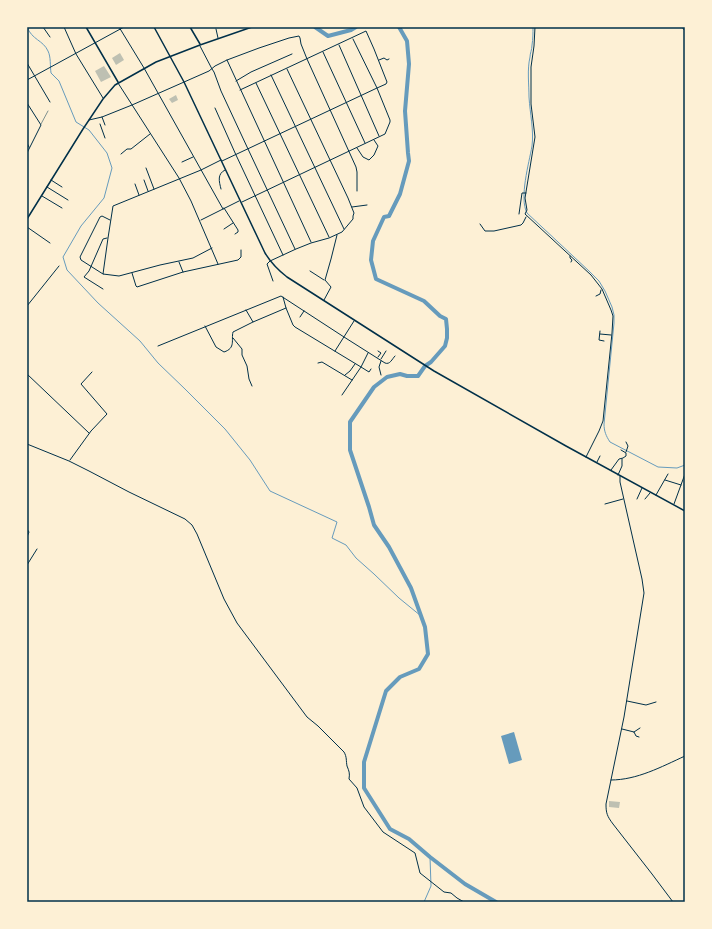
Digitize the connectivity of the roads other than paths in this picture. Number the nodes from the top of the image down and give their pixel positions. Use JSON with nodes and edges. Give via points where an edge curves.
{"nodes":[{"id":1,"x":43,"y":27,"type":"edge"},
{"id":2,"x":64,"y":27,"type":"edge"},
{"id":3,"x":86,"y":27,"type":"edge"},
{"id":4,"x":124,"y":27,"type":"edge"},
{"id":5,"x":154,"y":27,"type":"edge"},
{"id":6,"x":190,"y":27,"type":"edge"},
{"id":7,"x":252,"y":27,"type":"edge"},
{"id":8,"x":535,"y":27,"type":"edge"},
{"id":9,"x":682,"y":27,"type":"edge"},
{"id":10,"x":120,"y":28,"type":"edge"},
{"id":11,"x":216,"y":29,"type":"dead end"},
{"id":12,"x":685,"y":31,"type":"edge"},
{"id":13,"x":50,"y":37,"type":"dead end"},
{"id":14,"x":218,"y":38,"type":"junction"},
{"id":15,"x":353,"y":38,"type":"junction"},
{"id":16,"x":95,"y":43,"type":"junction"},
{"id":17,"x":200,"y":45,"type":"junction"},
{"id":18,"x":338,"y":45,"type":"junction"},
{"id":19,"x":323,"y":52,"type":"junction"},
{"id":20,"x":75,"y":53,"type":"junction"},
{"id":21,"x":292,"y":54,"type":"dead end"},
{"id":22,"x":170,"y":56,"type":"junction"},
{"id":23,"x":307,"y":59,"type":"junction"},
{"id":24,"x":389,"y":59,"type":"dead end"},
{"id":25,"x":227,"y":60,"type":"junction"},
{"id":26,"x":379,"y":60,"type":"junction"},
{"id":27,"x":27,"y":64,"type":"edge"},
{"id":28,"x":144,"y":68,"type":"junction"},
{"id":29,"x":287,"y":68,"type":"junction"},
{"id":30,"x":212,"y":69,"type":"junction"},
{"id":31,"x":34,"y":75,"type":"junction"},
{"id":32,"x":271,"y":75,"type":"junction"},
{"id":33,"x":27,"y":80,"type":"edge"},
{"id":34,"x":236,"y":81,"type":"junction"},
{"id":35,"x":118,"y":82,"type":"junction"},
{"id":36,"x":184,"y":82,"type":"junction"},
{"id":37,"x":256,"y":82,"type":"junction"},
{"id":38,"x":377,"y":88,"type":"junction"},
{"id":39,"x":240,"y":90,"type":"junction"},
{"id":40,"x":158,"y":93,"type":"junction"},
{"id":41,"x":362,"y":95,"type":"junction"},
{"id":42,"x":104,"y":99,"type":"junction"},
{"id":43,"x":50,"y":102,"type":"dead end"},
{"id":44,"x":27,"y":103,"type":"edge"},
{"id":45,"x":346,"y":103,"type":"junction"},
{"id":46,"x":132,"y":105,"type":"junction"},
{"id":47,"x":215,"y":108,"type":"dead end"},
{"id":48,"x":331,"y":110,"type":"junction"},
{"id":49,"x":48,"y":111,"type":"dead end"},
{"id":50,"x":102,"y":117,"type":"junction"},
{"id":51,"x":97,"y":118,"type":"junction"},
{"id":52,"x":88,"y":120,"type":"junction"},
{"id":53,"x":311,"y":120,"type":"junction"},
{"id":54,"x":98,"y":121,"type":"dead end"},
{"id":55,"x":100,"y":124,"type":"dead end"},
{"id":56,"x":40,"y":125,"type":"junction"},
{"id":57,"x":105,"y":125,"type":"dead end"},
{"id":58,"x":295,"y":127,"type":"junction"},
{"id":59,"x":150,"y":134,"type":"junction"},
{"id":60,"x":280,"y":134,"type":"junction"},
{"id":61,"x":380,"y":136,"type":"junction"},
{"id":62,"x":105,"y":138,"type":"dead end"},
{"id":63,"x":374,"y":140,"type":"junction"},
{"id":64,"x":264,"y":142,"type":"junction"},
{"id":65,"x":27,"y":143,"type":"edge"},
{"id":66,"x":365,"y":143,"type":"junction"},
{"id":67,"x":356,"y":147,"type":"junction"},
{"id":68,"x":30,"y":148,"type":"junction"},
{"id":69,"x":248,"y":149,"type":"junction"},
{"id":70,"x":349,"y":151,"type":"junction"},
{"id":71,"x":27,"y":153,"type":"edge"},
{"id":72,"x":121,"y":154,"type":"dead end"},
{"id":73,"x":236,"y":154,"type":"junction"},
{"id":74,"x":193,"y":156,"type":"junction"},
{"id":75,"x":222,"y":160,"type":"junction"},
{"id":76,"x":330,"y":160,"type":"junction"},
{"id":77,"x":182,"y":162,"type":"dead end"},
{"id":78,"x":314,"y":167,"type":"junction"},
{"id":79,"x":146,"y":168,"type":"dead end"},
{"id":80,"x":226,"y":169,"type":"junction"},
{"id":81,"x":201,"y":170,"type":"junction"},
{"id":82,"x":299,"y":174,"type":"junction"},
{"id":83,"x":179,"y":178,"type":"junction"},
{"id":84,"x":51,"y":180,"type":"junction"},
{"id":85,"x":144,"y":180,"type":"dead end"},
{"id":86,"x":283,"y":182,"type":"junction"},
{"id":87,"x":135,"y":184,"type":"dead end"},
{"id":88,"x":47,"y":186,"type":"junction"},
{"id":89,"x":62,"y":187,"type":"dead end"},
{"id":90,"x":222,"y":189,"type":"dead end"},
{"id":91,"x":267,"y":189,"type":"junction"},
{"id":92,"x":155,"y":190,"type":"junction"},
{"id":93,"x":148,"y":192,"type":"junction"},
{"id":94,"x":357,"y":192,"type":"dead end"},
{"id":95,"x":525,"y":193,"type":"junction"},
{"id":96,"x":140,"y":195,"type":"junction"},
{"id":97,"x":255,"y":195,"type":"junction"},
{"id":98,"x":41,"y":196,"type":"junction"},
{"id":99,"x":68,"y":200,"type":"dead end"},
{"id":100,"x":241,"y":201,"type":"junction"},
{"id":101,"x":368,"y":205,"type":"dead end"},
{"id":102,"x":351,"y":207,"type":"junction"},
{"id":103,"x":62,"y":208,"type":"dead end"},
{"id":104,"x":223,"y":209,"type":"junction"},
{"id":105,"x":519,"y":214,"type":"dead end"},
{"id":106,"x":526,"y":216,"type":"junction"},
{"id":107,"x":27,"y":219,"type":"edge"},
{"id":108,"x":110,"y":220,"type":"junction"},
{"id":109,"x":200,"y":220,"type":"junction"},
{"id":110,"x":233,"y":223,"type":"junction"},
{"id":111,"x":480,"y":224,"type":"dead end"},
{"id":112,"x":27,"y":227,"type":"edge"},
{"id":113,"x":224,"y":229,"type":"dead end"},
{"id":114,"x":344,"y":230,"type":"junction"},
{"id":115,"x":235,"y":234,"type":"dead end"},
{"id":116,"x":337,"y":235,"type":"junction"},
{"id":117,"x":108,"y":238,"type":"junction"},
{"id":118,"x":329,"y":238,"type":"junction"},
{"id":119,"x":50,"y":243,"type":"dead end"},
{"id":120,"x":311,"y":243,"type":"junction"},
{"id":121,"x":212,"y":248,"type":"junction"},
{"id":122,"x":296,"y":249,"type":"junction"},
{"id":123,"x":241,"y":250,"type":"dead end"},
{"id":124,"x":283,"y":255,"type":"junction"},
{"id":125,"x":570,"y":256,"type":"junction"},
{"id":126,"x":179,"y":261,"type":"junction"},
{"id":127,"x":270,"y":261,"type":"junction"},
{"id":128,"x":571,"y":262,"type":"dead end"},
{"id":129,"x":218,"y":264,"type":"junction"},
{"id":130,"x":59,"y":266,"type":"dead end"},
{"id":131,"x":91,"y":266,"type":"junction"},
{"id":132,"x":310,"y":271,"type":"dead end"},
{"id":133,"x":132,"y":272,"type":"junction"},
{"id":134,"x":183,"y":272,"type":"junction"},
{"id":135,"x":103,"y":274,"type":"junction"},
{"id":136,"x":325,"y":280,"type":"junction"},
{"id":137,"x":273,"y":281,"type":"dead end"},
{"id":138,"x":103,"y":289,"type":"dead end"},
{"id":139,"x":602,"y":289,"type":"junction"},
{"id":140,"x":596,"y":296,"type":"dead end"},
{"id":141,"x":283,"y":297,"type":"junction"},
{"id":142,"x":324,"y":301,"type":"junction"},
{"id":143,"x":27,"y":306,"type":"edge"},
{"id":144,"x":286,"y":308,"type":"junction"},
{"id":145,"x":246,"y":310,"type":"junction"},
{"id":146,"x":304,"y":311,"type":"junction"},
{"id":147,"x":300,"y":317,"type":"dead end"},
{"id":148,"x":354,"y":321,"type":"junction"},
{"id":149,"x":253,"y":322,"type":"junction"},
{"id":150,"x":206,"y":326,"type":"junction"},
{"id":151,"x":600,"y":331,"type":"dead end"},
{"id":152,"x":600,"y":334,"type":"junction"},
{"id":153,"x":612,"y":335,"type":"junction"},
{"id":154,"x":344,"y":337,"type":"junction"},
{"id":155,"x":232,"y":338,"type":"junction"},
{"id":156,"x":604,"y":341,"type":"dead end"},
{"id":157,"x":158,"y":346,"type":"dead end"},
{"id":158,"x":335,"y":351,"type":"junction"},
{"id":159,"x":378,"y":351,"type":"dead end"},
{"id":160,"x":386,"y":351,"type":"dead end"},
{"id":161,"x":369,"y":352,"type":"junction"},
{"id":162,"x":395,"y":356,"type":"dead end"},
{"id":163,"x":377,"y":358,"type":"junction"},
{"id":164,"x":381,"y":360,"type":"junction"},
{"id":165,"x":318,"y":363,"type":"dead end"},
{"id":166,"x":355,"y":364,"type":"junction"},
{"id":167,"x":361,"y":367,"type":"junction"},
{"id":168,"x":371,"y":369,"type":"dead end"},
{"id":169,"x":92,"y":372,"type":"dead end"},
{"id":170,"x":27,"y":374,"type":"edge"},
{"id":171,"x":381,"y":375,"type":"dead end"},
{"id":172,"x":344,"y":376,"type":"junction"},
{"id":173,"x":352,"y":380,"type":"junction"},
{"id":174,"x":252,"y":386,"type":"dead end"},
{"id":175,"x":342,"y":395,"type":"dead end"},
{"id":176,"x":90,"y":433,"type":"junction"},
{"id":177,"x":626,"y":442,"type":"dead end"},
{"id":178,"x":27,"y":444,"type":"edge"},
{"id":179,"x":621,"y":450,"type":"dead end"},
{"id":180,"x":626,"y":452,"type":"junction"},
{"id":181,"x":600,"y":456,"type":"dead end"},
{"id":182,"x":586,"y":457,"type":"junction"},
{"id":183,"x":622,"y":458,"type":"junction"},
{"id":184,"x":69,"y":461,"type":"junction"},
{"id":185,"x":596,"y":462,"type":"junction"},
{"id":186,"x":610,"y":470,"type":"junction"},
{"id":187,"x":668,"y":474,"type":"dead end"},
{"id":188,"x":685,"y":474,"type":"edge"},
{"id":189,"x":619,"y":475,"type":"junction"},
{"id":190,"x":665,"y":480,"type":"junction"},
{"id":191,"x":681,"y":485,"type":"junction"},
{"id":192,"x":642,"y":488,"type":"junction"},
{"id":193,"x":650,"y":492,"type":"junction"},
{"id":194,"x":656,"y":495,"type":"junction"},
{"id":195,"x":624,"y":499,"type":"junction"},
{"id":196,"x":637,"y":499,"type":"dead end"},
{"id":197,"x":645,"y":499,"type":"dead end"},
{"id":198,"x":604,"y":504,"type":"dead end"},
{"id":199,"x":674,"y":505,"type":"junction"},
{"id":200,"x":685,"y":512,"type":"edge"},
{"id":201,"x":27,"y":529,"type":"edge"},
{"id":202,"x":27,"y":537,"type":"edge"},
{"id":203,"x":37,"y":549,"type":"dead end"},
{"id":204,"x":27,"y":565,"type":"edge"},
{"id":205,"x":626,"y":700,"type":"junction"},
{"id":206,"x":656,"y":702,"type":"dead end"},
{"id":207,"x":621,"y":728,"type":"junction"},
{"id":208,"x":640,"y":728,"type":"dead end"},
{"id":209,"x":634,"y":732,"type":"junction"},
{"id":210,"x":639,"y":737,"type":"dead end"},
{"id":211,"x":685,"y":756,"type":"edge"},
{"id":212,"x":610,"y":780,"type":"junction"},
{"id":213,"x":464,"y":902,"type":"edge"},
{"id":214,"x":673,"y":902,"type":"edge"}],
"edges":[{"from":1,"to":13,"type":"street"},
{"from":2,"to":20,"type":"street"},
{"from":3,"to":16,"type":"main road"},
{"from":4,"to":10,"type":"street"},
{"from":5,"to":22,"type":"main road"},
{"from":6,"to":17,"type":"main road"},
{"from":7,"to":14,"type":"main road"},
{"from":8,"to":95,"type":"street","via":[[531,67],[531,104],[535,136]]},
{"from":9,"to":12,"type":"street"},
{"from":10,"to":16,"type":"street"},
{"from":10,"to":28,"type":"street"},
{"from":11,"to":14,"type":"street"},
{"from":14,"to":17,"type":"main road"},
{"from":15,"to":18,"type":"street"},
{"from":15,"to":26,"type":"street","via":[[366,32]]},
{"from":15,"to":38,"type":"street"},
{"from":16,"to":20,"type":"street"},
{"from":16,"to":35,"type":"main road"},
{"from":17,"to":22,"type":"main road"},
{"from":17,"to":30,"type":"street"},
{"from":18,"to":19,"type":"street"},
{"from":18,"to":41,"type":"street"},
{"from":19,"to":23,"type":"street"},
{"from":19,"to":45,"type":"street"},
{"from":20,"to":31,"type":"street"},
{"from":20,"to":42,"type":"street"},
{"from":21,"to":34,"type":"street"},
{"from":22,"to":28,"type":"main road"},
{"from":22,"to":36,"type":"main road"},
{"from":23,"to":25,"type":"street","via":[[299,36]]},
{"from":23,"to":29,"type":"street"},
{"from":23,"to":48,"type":"street"},
{"from":24,"to":26,"type":"street"},
{"from":25,"to":30,"type":"street"},
{"from":25,"to":34,"type":"street"},
{"from":26,"to":38,"type":"street","via":[[387,82]]},
{"from":27,"to":31,"type":"street"},
{"from":28,"to":35,"type":"main road"},
{"from":28,"to":40,"type":"street"},
{"from":29,"to":32,"type":"street"},
{"from":29,"to":53,"type":"street"},
{"from":30,"to":36,"type":"street"},
{"from":30,"to":69,"type":"street"},
{"from":31,"to":33,"type":"street"},
{"from":31,"to":43,"type":"street"},
{"from":32,"to":37,"type":"street"},
{"from":32,"to":58,"type":"street"},
{"from":34,"to":39,"type":"street"},
{"from":35,"to":42,"type":"main road"},
{"from":35,"to":46,"type":"street"},
{"from":36,"to":40,"type":"street"},
{"from":36,"to":75,"type":"main road"},
{"from":37,"to":39,"type":"street"},
{"from":37,"to":60,"type":"street"},
{"from":38,"to":41,"type":"street"},
{"from":38,"to":61,"type":"street","via":[[390,122],[385,134]]},
{"from":39,"to":64,"type":"street"},
{"from":40,"to":46,"type":"street"},
{"from":40,"to":74,"type":"street"},
{"from":41,"to":45,"type":"street"},
{"from":41,"to":61,"type":"street"},
{"from":42,"to":52,"type":"main road"},
{"from":44,"to":56,"type":"street"},
{"from":45,"to":48,"type":"street"},
{"from":45,"to":66,"type":"street"},
{"from":46,"to":50,"type":"street"},
{"from":46,"to":59,"type":"street"},
{"from":47,"to":73,"type":"street"},
{"from":48,"to":53,"type":"street"},
{"from":48,"to":70,"type":"street"},
{"from":49,"to":56,"type":"lane"},
{"from":50,"to":51,"type":"street"},
{"from":50,"to":57,"type":"street"},
{"from":51,"to":52,"type":"street"},
{"from":51,"to":54,"type":"street"},
{"from":52,"to":84,"type":"main road"},
{"from":53,"to":58,"type":"street"},
{"from":53,"to":76,"type":"street"},
{"from":55,"to":62,"type":"street"},
{"from":56,"to":68,"type":"street"},
{"from":58,"to":60,"type":"street"},
{"from":58,"to":78,"type":"street"},
{"from":59,"to":72,"type":"street"},
{"from":59,"to":83,"type":"street"},
{"from":60,"to":64,"type":"street"},
{"from":60,"to":82,"type":"street"},
{"from":61,"to":63,"type":"street"},
{"from":63,"to":66,"type":"street"},
{"from":63,"to":67,"type":"street","via":[[378,146],[369,160],[363,157]]},
{"from":64,"to":69,"type":"street"},
{"from":64,"to":86,"type":"street"},
{"from":65,"to":68,"type":"street"},
{"from":66,"to":67,"type":"street"},
{"from":67,"to":70,"type":"street"},
{"from":68,"to":71,"type":"street"},
{"from":69,"to":73,"type":"street"},
{"from":69,"to":91,"type":"street"},
{"from":70,"to":76,"type":"street"},
{"from":70,"to":94,"type":"street","via":[[357,172]]},
{"from":73,"to":75,"type":"street"},
{"from":73,"to":97,"type":"street"},
{"from":74,"to":77,"type":"street"},
{"from":74,"to":81,"type":"street"},
{"from":75,"to":80,"type":"main road"},
{"from":75,"to":81,"type":"street"},
{"from":76,"to":78,"type":"street"},
{"from":76,"to":102,"type":"street"},
{"from":78,"to":82,"type":"street"},
{"from":78,"to":114,"type":"street"},
{"from":79,"to":92,"type":"street"},
{"from":80,"to":90,"type":"street","via":[[219,176]]},
{"from":80,"to":100,"type":"main road"},
{"from":81,"to":83,"type":"street"},
{"from":81,"to":104,"type":"street"},
{"from":82,"to":86,"type":"street"},
{"from":82,"to":118,"type":"street"},
{"from":83,"to":92,"type":"street"},
{"from":83,"to":109,"type":"street"},
{"from":84,"to":88,"type":"main road"},
{"from":84,"to":89,"type":"street"},
{"from":85,"to":93,"type":"street"},
{"from":86,"to":91,"type":"street"},
{"from":86,"to":120,"type":"street"},
{"from":87,"to":96,"type":"street"},
{"from":88,"to":98,"type":"main road"},
{"from":88,"to":99,"type":"street"},
{"from":91,"to":97,"type":"street"},
{"from":91,"to":122,"type":"street"},
{"from":92,"to":93,"type":"street"},
{"from":93,"to":96,"type":"street"},
{"from":95,"to":105,"type":"street","via":[[522,192],[521,195]]},
{"from":95,"to":106,"type":"street"},
{"from":96,"to":108,"type":"street","via":[[113,206]]},
{"from":97,"to":100,"type":"street"},
{"from":97,"to":124,"type":"street"},
{"from":98,"to":103,"type":"street"},
{"from":98,"to":107,"type":"main road"},
{"from":100,"to":104,"type":"street"},
{"from":100,"to":127,"type":"main road"},
{"from":101,"to":102,"type":"street"},
{"from":102,"to":114,"type":"street","via":[[353,219]]},
{"from":104,"to":109,"type":"street"},
{"from":104,"to":110,"type":"street"},
{"from":106,"to":111,"type":"street","via":[[521,225],[494,231],[485,230]]},
{"from":106,"to":125,"type":"street"},
{"from":108,"to":117,"type":"street"},
{"from":108,"to":131,"type":"street","via":[[100,217],[80,258]]},
{"from":109,"to":121,"type":"street"},
{"from":110,"to":113,"type":"street"},
{"from":110,"to":115,"type":"street","via":[[238,231]]},
{"from":112,"to":119,"type":"street"},
{"from":114,"to":116,"type":"street"},
{"from":116,"to":118,"type":"street"},
{"from":116,"to":136,"type":"street"},
{"from":117,"to":131,"type":"street","via":[[104,240]]},
{"from":117,"to":135,"type":"street"},
{"from":118,"to":120,"type":"street"},
{"from":120,"to":122,"type":"street"},
{"from":121,"to":126,"type":"street","via":[[193,258]]},
{"from":121,"to":129,"type":"street"},
{"from":122,"to":124,"type":"street"},
{"from":123,"to":129,"type":"street","via":[[240,259]]},
{"from":124,"to":127,"type":"street"},
{"from":125,"to":128,"type":"street"},
{"from":125,"to":139,"type":"street"},
{"from":126,"to":133,"type":"street"},
{"from":126,"to":134,"type":"street"},
{"from":127,"to":137,"type":"street","via":[[267,264]]},
{"from":127,"to":142,"type":"main road","via":[[287,277]]},
{"from":129,"to":134,"type":"street"},
{"from":130,"to":143,"type":"street"},
{"from":131,"to":135,"type":"street"},
{"from":131,"to":138,"type":"street","via":[[84,277]]},
{"from":132,"to":136,"type":"street"},
{"from":133,"to":134,"type":"street","via":[[137,287]]},
{"from":133,"to":135,"type":"street","via":[[117,276]]},
{"from":136,"to":142,"type":"street","via":[[331,287]]},
{"from":139,"to":140,"type":"street"},
{"from":139,"to":153,"type":"street","via":[[613,316]]},
{"from":141,"to":144,"type":"street"},
{"from":141,"to":145,"type":"street"},
{"from":141,"to":146,"type":"street"},
{"from":142,"to":148,"type":"main road"},
{"from":144,"to":149,"type":"street"},
{"from":144,"to":158,"type":"street","via":[[295,327]]},
{"from":145,"to":149,"type":"street"},
{"from":145,"to":150,"type":"street"},
{"from":146,"to":147,"type":"street"},
{"from":146,"to":154,"type":"street"},
{"from":148,"to":154,"type":"street"},
{"from":148,"to":182,"type":"main road","via":[[430,369]]},
{"from":149,"to":155,"type":"street","via":[[233,332]]},
{"from":150,"to":155,"type":"street","via":[[219,350],[228,351]]},
{"from":150,"to":157,"type":"street"},
{"from":151,"to":152,"type":"street"},
{"from":152,"to":153,"type":"street"},
{"from":152,"to":156,"type":"street","via":[[599,340]]},
{"from":153,"to":182,"type":"street","via":[[603,421]]},
{"from":154,"to":158,"type":"street"},
{"from":154,"to":161,"type":"street"},
{"from":155,"to":174,"type":"street","via":[[242,349]]},
{"from":158,"to":166,"type":"street"},
{"from":159,"to":163,"type":"street","via":[[380,353]]},
{"from":160,"to":164,"type":"street"},
{"from":161,"to":163,"type":"street"},
{"from":161,"to":167,"type":"street"},
{"from":162,"to":164,"type":"street","via":[[389,364]]},
{"from":163,"to":164,"type":"street"},
{"from":164,"to":171,"type":"street"},
{"from":165,"to":172,"type":"street","via":[[322,362]]},
{"from":166,"to":167,"type":"street"},
{"from":166,"to":172,"type":"street"},
{"from":167,"to":168,"type":"street","via":[[368,372]]},
{"from":167,"to":173,"type":"street"},
{"from":169,"to":176,"type":"street","via":[[81,384],[107,414]]},
{"from":170,"to":176,"type":"street"},
{"from":172,"to":173,"type":"street"},
{"from":173,"to":175,"type":"street"},
{"from":176,"to":184,"type":"street"},
{"from":177,"to":180,"type":"street"},
{"from":178,"to":184,"type":"street"},
{"from":179,"to":180,"type":"street"},
{"from":180,"to":183,"type":"street","via":[[626,456]]},
{"from":181,"to":185,"type":"street"},
{"from":182,"to":185,"type":"main road"},
{"from":183,"to":186,"type":"street"},
{"from":183,"to":189,"type":"street"},
{"from":184,"to":213,"type":"street","via":[[189,522],[197,534],[224,599],[237,623],[307,717],[344,752],[350,772],[349,779],[357,788],[364,807],[385,833],[415,854],[419,871],[423,875],[444,892],[451,893]]},
{"from":185,"to":186,"type":"main road"},
{"from":186,"to":189,"type":"main road"},
{"from":187,"to":190,"type":"street"},
{"from":188,"to":191,"type":"street"},
{"from":189,"to":192,"type":"main road"},
{"from":189,"to":195,"type":"street"},
{"from":190,"to":191,"type":"street"},
{"from":190,"to":194,"type":"street"},
{"from":191,"to":199,"type":"street"},
{"from":192,"to":193,"type":"main road"},
{"from":192,"to":196,"type":"street"},
{"from":193,"to":194,"type":"main road"},
{"from":193,"to":197,"type":"street"},
{"from":194,"to":199,"type":"main road"},
{"from":195,"to":198,"type":"street"},
{"from":195,"to":205,"type":"street","via":[[644,593]]},
{"from":199,"to":200,"type":"main road"},
{"from":201,"to":202,"type":"street"},
{"from":203,"to":204,"type":"street"},
{"from":205,"to":206,"type":"street","via":[[646,705]]},
{"from":205,"to":207,"type":"street"},
{"from":207,"to":209,"type":"street"},
{"from":207,"to":212,"type":"street"},
{"from":208,"to":209,"type":"street"},
{"from":209,"to":210,"type":"street"},
{"from":211,"to":212,"type":"street","via":[[647,773]]},
{"from":212,"to":214,"type":"street","via":[[606,804],[608,817]]}]}
